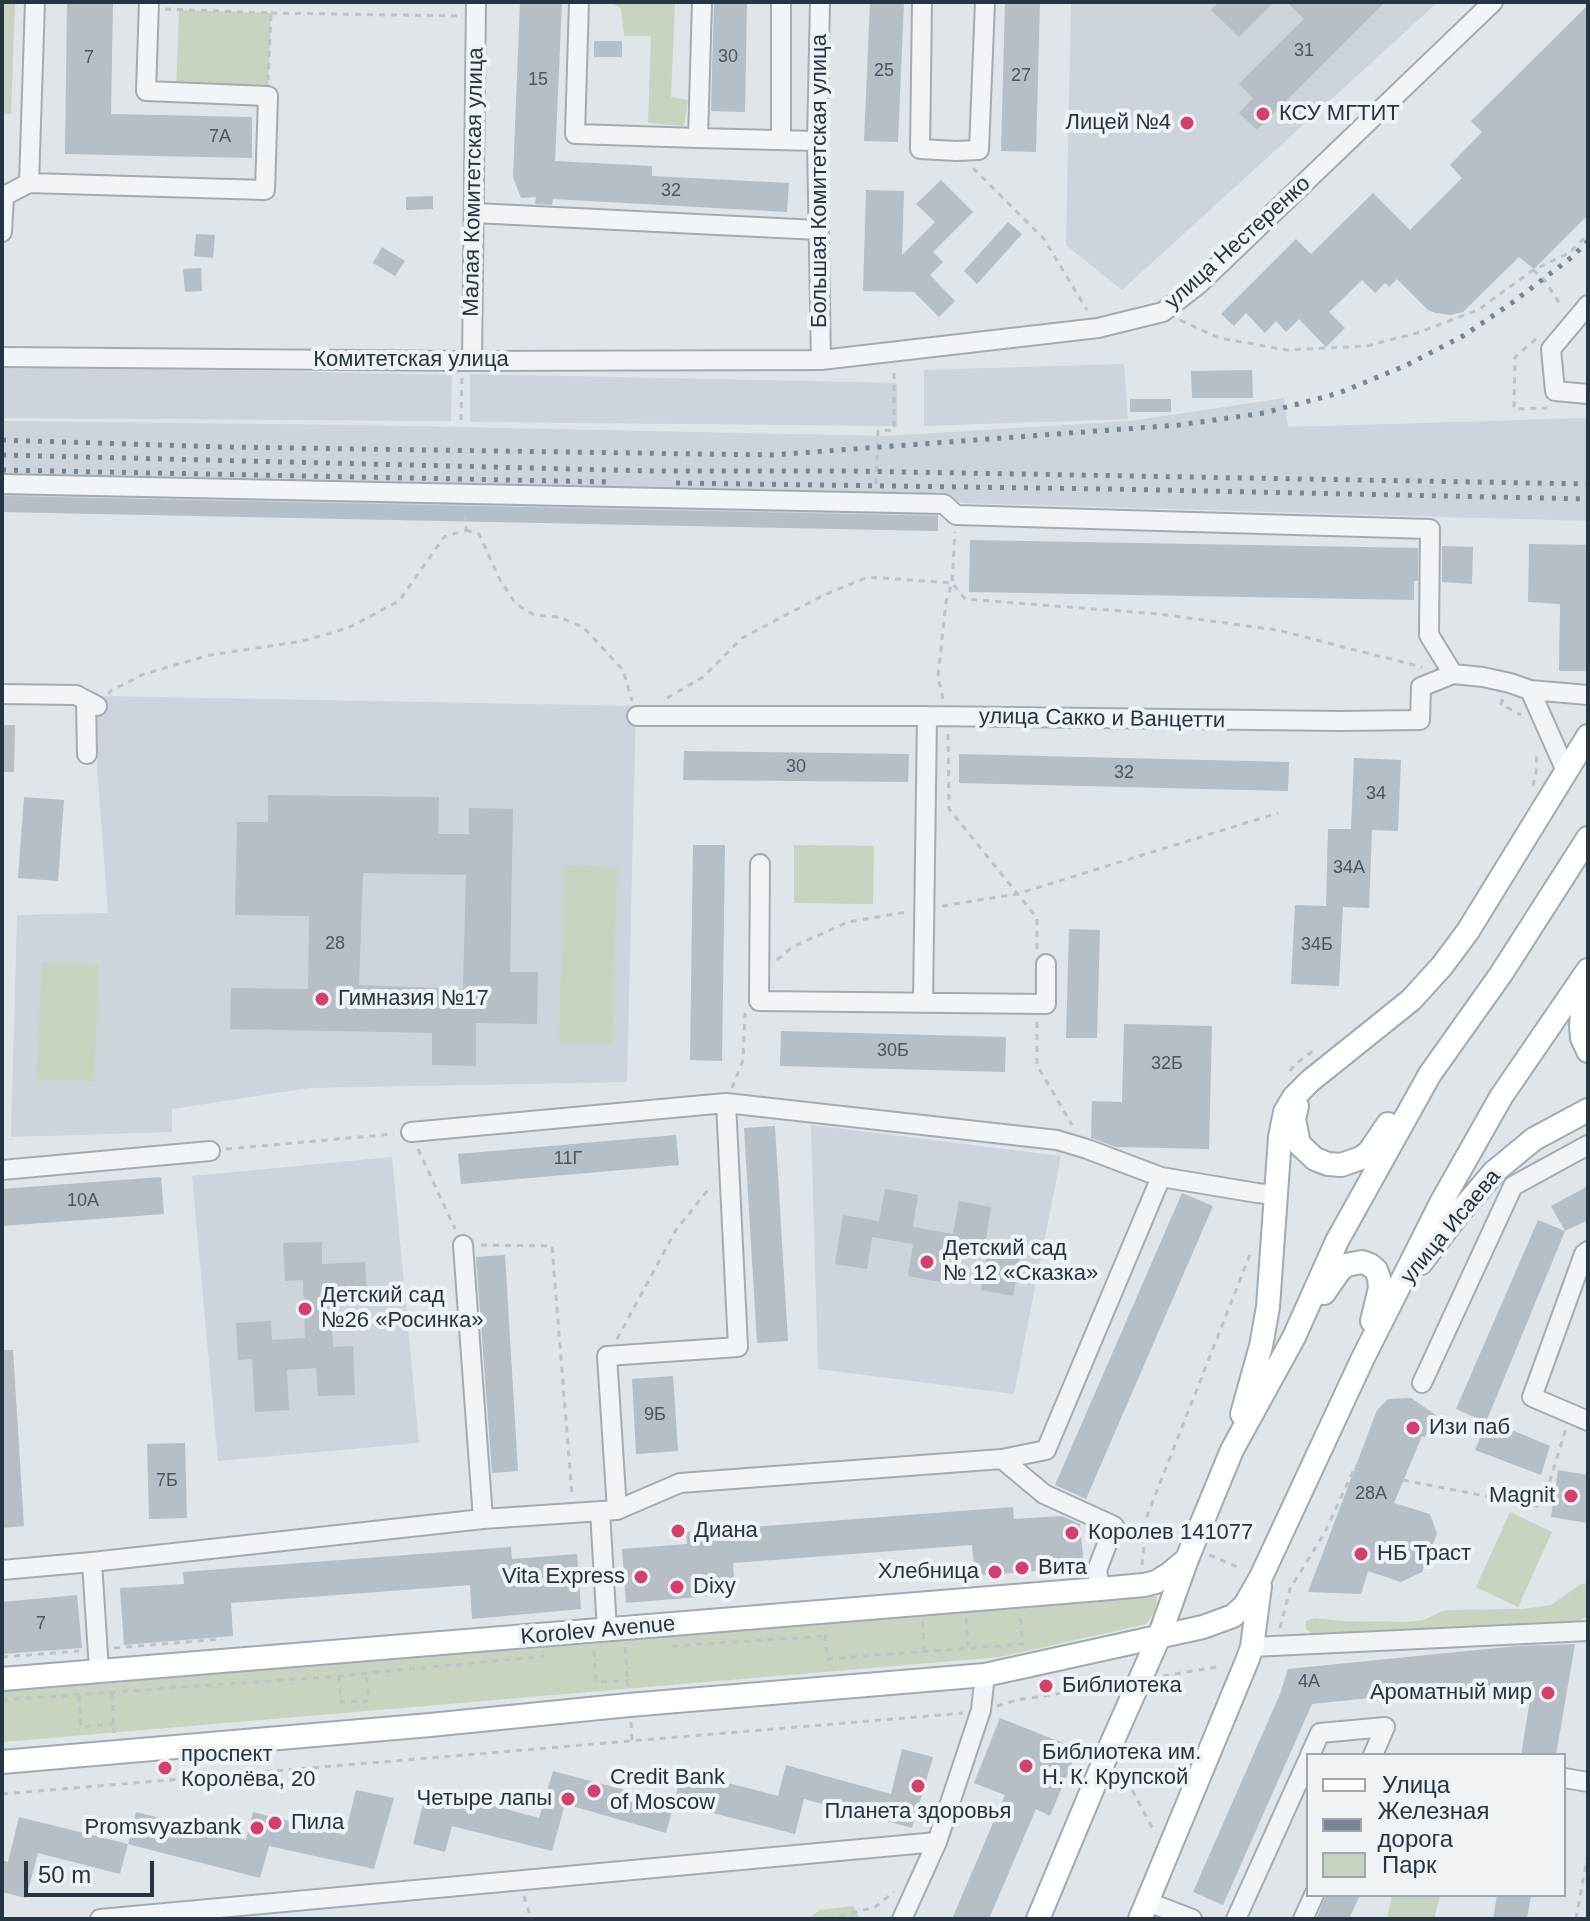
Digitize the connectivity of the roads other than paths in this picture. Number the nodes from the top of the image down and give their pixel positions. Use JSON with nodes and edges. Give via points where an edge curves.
{"nodes":[{"id":1,"x":35,"y":2,"type":"edge"},
{"id":2,"x":579,"y":2,"type":"edge"},
{"id":3,"x":702,"y":2,"type":"edge"},
{"id":4,"x":781,"y":2,"type":"edge"},
{"id":5,"x":820,"y":2,"type":"edge"},
{"id":6,"x":922,"y":2,"type":"edge"},
{"id":7,"x":985,"y":2,"type":"edge"},
{"id":8,"x":1493,"y":2,"type":"edge"},
{"id":9,"x":148,"y":5,"type":"edge"},
{"id":10,"x":476,"y":9,"type":"edge"},
{"id":11,"x":698,"y":138,"type":"junction"},
{"id":12,"x":781,"y":140,"type":"junction"},
{"id":13,"x":817,"y":141,"type":"junction"},
{"id":14,"x":29,"y":183,"type":"junction"},
{"id":15,"x":475,"y":213,"type":"junction"},
{"id":16,"x":818,"y":230,"type":"junction"},
{"id":17,"x":2,"y":232,"type":"edge"},
{"id":18,"x":1588,"y":305,"type":"edge"},
{"id":19,"x":2,"y":357,"type":"edge"},
{"id":20,"x":821,"y":360,"type":"junction"},
{"id":21,"x":467,"y":366,"type":"junction"},
{"id":22,"x":1588,"y":394,"type":"edge"},
{"id":23,"x":2,"y":484,"type":"edge"},
{"id":24,"x":1453,"y":674,"type":"junction"},
{"id":25,"x":1530,"y":690,"type":"junction"},
{"id":26,"x":2,"y":694,"type":"edge"},
{"id":27,"x":1588,"y":695,"type":"edge"},
{"id":28,"x":637,"y":716,"type":"road end"},
{"id":29,"x":927,"y":716,"type":"junction"},
{"id":30,"x":1588,"y":736,"type":"edge"},
{"id":31,"x":87,"y":754,"type":"dead end"},
{"id":32,"x":1566,"y":771,"type":"junction"},
{"id":33,"x":1588,"y":838,"type":"edge"},
{"id":34,"x":760,"y":864,"type":"dead end"},
{"id":35,"x":1042,"y":962,"type":"road end"},
{"id":36,"x":1588,"y":970,"type":"edge"},
{"id":37,"x":1588,"y":997,"type":"edge"},
{"id":38,"x":923,"y":1003,"type":"junction"},
{"id":39,"x":1588,"y":1051,"type":"edge"},
{"id":40,"x":1430,"y":1074,"type":"junction"},
{"id":41,"x":1294,"y":1083,"type":"junction"},
{"id":42,"x":726,"y":1103,"type":"junction"},
{"id":43,"x":1588,"y":1110,"type":"edge"},
{"id":44,"x":411,"y":1132,"type":"road end"},
{"id":45,"x":1588,"y":1145,"type":"edge"},
{"id":46,"x":210,"y":1151,"type":"road end"},
{"id":47,"x":2,"y":1170,"type":"edge"},
{"id":48,"x":1161,"y":1177,"type":"junction"},
{"id":49,"x":1276,"y":1195,"type":"junction"},
{"id":50,"x":463,"y":1245,"type":"road end"},
{"id":51,"x":1588,"y":1251,"type":"edge"},
{"id":52,"x":1395,"y":1295,"type":"junction"},
{"id":53,"x":1294,"y":1337,"type":"junction"},
{"id":54,"x":1362,"y":1360,"type":"junction"},
{"id":55,"x":1422,"y":1383,"type":"dead end"},
{"id":56,"x":1588,"y":1421,"type":"edge"},
{"id":57,"x":1232,"y":1450,"type":"junction"},
{"id":58,"x":1002,"y":1459,"type":"junction"},
{"id":59,"x":609,"y":1510,"type":"junction"},
{"id":60,"x":483,"y":1519,"type":"junction"},
{"id":61,"x":1187,"y":1559,"type":"junction"},
{"id":62,"x":92,"y":1562,"type":"junction"},
{"id":63,"x":2,"y":1570,"type":"edge"},
{"id":64,"x":1261,"y":1577,"type":"junction"},
{"id":65,"x":1100,"y":1589,"type":"junction"},
{"id":66,"x":615,"y":1629,"type":"junction"},
{"id":67,"x":1588,"y":1631,"type":"edge"},
{"id":68,"x":1159,"y":1637,"type":"junction"},
{"id":69,"x":1250,"y":1654,"type":"junction"},
{"id":70,"x":985,"y":1675,"type":"junction"},
{"id":71,"x":107,"y":1678,"type":"junction"},
{"id":72,"x":2,"y":1679,"type":"edge"},
{"id":73,"x":1311,"y":1753,"type":"edge"},
{"id":74,"x":1374,"y":1753,"type":"edge"},
{"id":75,"x":2,"y":1762,"type":"edge"},
{"id":76,"x":1306,"y":1765,"type":"edge"},
{"id":77,"x":1566,"y":1778,"type":"edge"},
{"id":78,"x":1588,"y":1782,"type":"edge"},
{"id":79,"x":937,"y":1842,"type":"junction"},
{"id":80,"x":1313,"y":1897,"type":"edge"},
{"id":81,"x":1144,"y":1910,"type":"edge"},
{"id":82,"x":270,"y":1911,"type":"edge"},
{"id":83,"x":165,"y":1916,"type":"edge"},
{"id":84,"x":100,"y":1919,"type":"edge"},
{"id":85,"x":902,"y":1919,"type":"edge"},
{"id":86,"x":1038,"y":1919,"type":"edge"},
{"id":87,"x":1192,"y":1919,"type":"edge"},
{"id":88,"x":1236,"y":1919,"type":"edge"},
{"id":89,"x":1303,"y":1919,"type":"edge"}],
"edges":[{"from":1,"to":14,"type":"street"},
{"from":2,"to":11,"type":"street","via":[[575,134]]},
{"from":3,"to":11,"type":"street"},
{"from":4,"to":12,"type":"street"},
{"from":5,"to":13,"type":"street","name":"Большая Комитетская улица"},
{"from":6,"to":7,"type":"street","via":[[920,149],[956,151],[979,150]]},
{"from":8,"to":20,"type":"street","name":"улица Нестеренко","via":[[1199,284],[1163,312],[1098,328]]},
{"from":9,"to":14,"type":"street","via":[[146,91],[268,96],[265,190]]},
{"from":10,"to":15,"type":"street","name":"Малая Комитетская улица"},
{"from":11,"to":12,"type":"street"},
{"from":12,"to":13,"type":"street"},
{"from":13,"to":16,"type":"street","name":"Большая Комитетская улица"},
{"from":14,"to":17,"type":"street","via":[[4,196]]},
{"from":15,"to":16,"type":"street"},
{"from":15,"to":21,"type":"street","name":"Малая Комитетская улица"},
{"from":16,"to":20,"type":"street","name":"Большая Комитетская улица"},
{"from":18,"to":22,"type":"street","via":[[1551,349],[1555,391]]},
{"from":19,"to":21,"type":"street","name":"Комитетская улица"},
{"from":20,"to":21,"type":"street","name":"Комитетская улица"},
{"from":23,"to":24,"type":"street","via":[[944,504],[956,515],[1430,529],[1429,635]]},
{"from":24,"to":25,"type":"street"},
{"from":24,"to":29,"type":"street","name":"улица Сакко и Ванцетти","via":[[1421,687],[1420,720]]},
{"from":25,"to":27,"type":"street"},
{"from":25,"to":32,"type":"street"},
{"from":26,"to":31,"type":"street","via":[[76,695],[91,704]]},
{"from":28,"to":29,"type":"street","name":"улица Сакко и Ванцетти"},
{"from":29,"to":38,"type":"street"},
{"from":30,"to":32,"type":"main road"},
{"from":32,"to":41,"type":"main road","via":[[1442,966],[1411,1000],[1320,1072]]},
{"from":33,"to":40,"type":"main road"},
{"from":34,"to":38,"type":"street","via":[[759,1001]]},
{"from":35,"to":38,"type":"street","via":[[1046,1004]]},
{"from":36,"to":52,"type":"main road","via":[[1501,1097]]},
{"from":37,"to":39,"type":"main road","via":[[1581,1026]]},
{"from":40,"to":41,"type":"main road","via":[[1369,1152],[1341,1165],[1315,1159],[1299,1144]]},
{"from":40,"to":53,"type":"main road","via":[[1337,1241]]},
{"from":41,"to":49,"type":"main road","via":[[1280,1137]]},
{"from":42,"to":44,"type":"street"},
{"from":42,"to":48,"type":"street","via":[[1057,1140]]},
{"from":42,"to":59,"type":"street","via":[[738,1347],[607,1356]]},
{"from":43,"to":52,"type":"main road","name":"улица Исаева","via":[[1534,1139],[1494,1172]]},
{"from":45,"to":55,"type":"street","via":[[1513,1186]]},
{"from":46,"to":47,"type":"street"},
{"from":48,"to":49,"type":"street"},
{"from":48,"to":58,"type":"street","via":[[1046,1450]]},
{"from":49,"to":57,"type":"main road","via":[[1268,1307]]},
{"from":50,"to":60,"type":"street"},
{"from":51,"to":56,"type":"street","via":[[1532,1397]]},
{"from":52,"to":54,"type":"main road"},
{"from":53,"to":54,"type":"main road","via":[[1340,1270],[1362,1262],[1376,1270],[1380,1288]]},
{"from":53,"to":57,"type":"main road"},
{"from":54,"to":64,"type":"main road"},
{"from":57,"to":61,"type":"main road"},
{"from":58,"to":59,"type":"street","via":[[680,1483]]},
{"from":58,"to":65,"type":"street","via":[[1044,1494],[1114,1526],[1097,1570]]},
{"from":59,"to":60,"type":"street"},
{"from":59,"to":66,"type":"street"},
{"from":60,"to":62,"type":"street"},
{"from":61,"to":65,"type":"main road","name":"Korolev Avenue","via":[[1156,1582]]},
{"from":61,"to":68,"type":"main road"},
{"from":62,"to":63,"type":"street"},
{"from":62,"to":71,"type":"street"},
{"from":64,"to":68,"type":"main road","via":[[1233,1616]]},
{"from":64,"to":69,"type":"main road"},
{"from":65,"to":66,"type":"main road","name":"Korolev Avenue"},
{"from":66,"to":71,"type":"main road","name":"Korolev Avenue"},
{"from":67,"to":69,"type":"street"},
{"from":68,"to":70,"type":"main road"},
{"from":68,"to":86,"type":"main road"},
{"from":69,"to":81,"type":"main road"},
{"from":70,"to":75,"type":"main road"},
{"from":70,"to":79,"type":"street","via":[[981,1710]]},
{"from":71,"to":72,"type":"main road","name":"Korolev Avenue"},
{"from":73,"to":74,"type":"street","via":[[1320,1733],[1385,1727]]},
{"from":76,"to":88,"type":"street"},
{"from":77,"to":78,"type":"street"},
{"from":79,"to":82,"type":"street","via":[[519,1881]]},
{"from":79,"to":85,"type":"street"},
{"from":80,"to":89,"type":"street"},
{"from":81,"to":87,"type":"street"},
{"from":82,"to":83,"type":"street"},
{"from":83,"to":84,"type":"street"}]}
